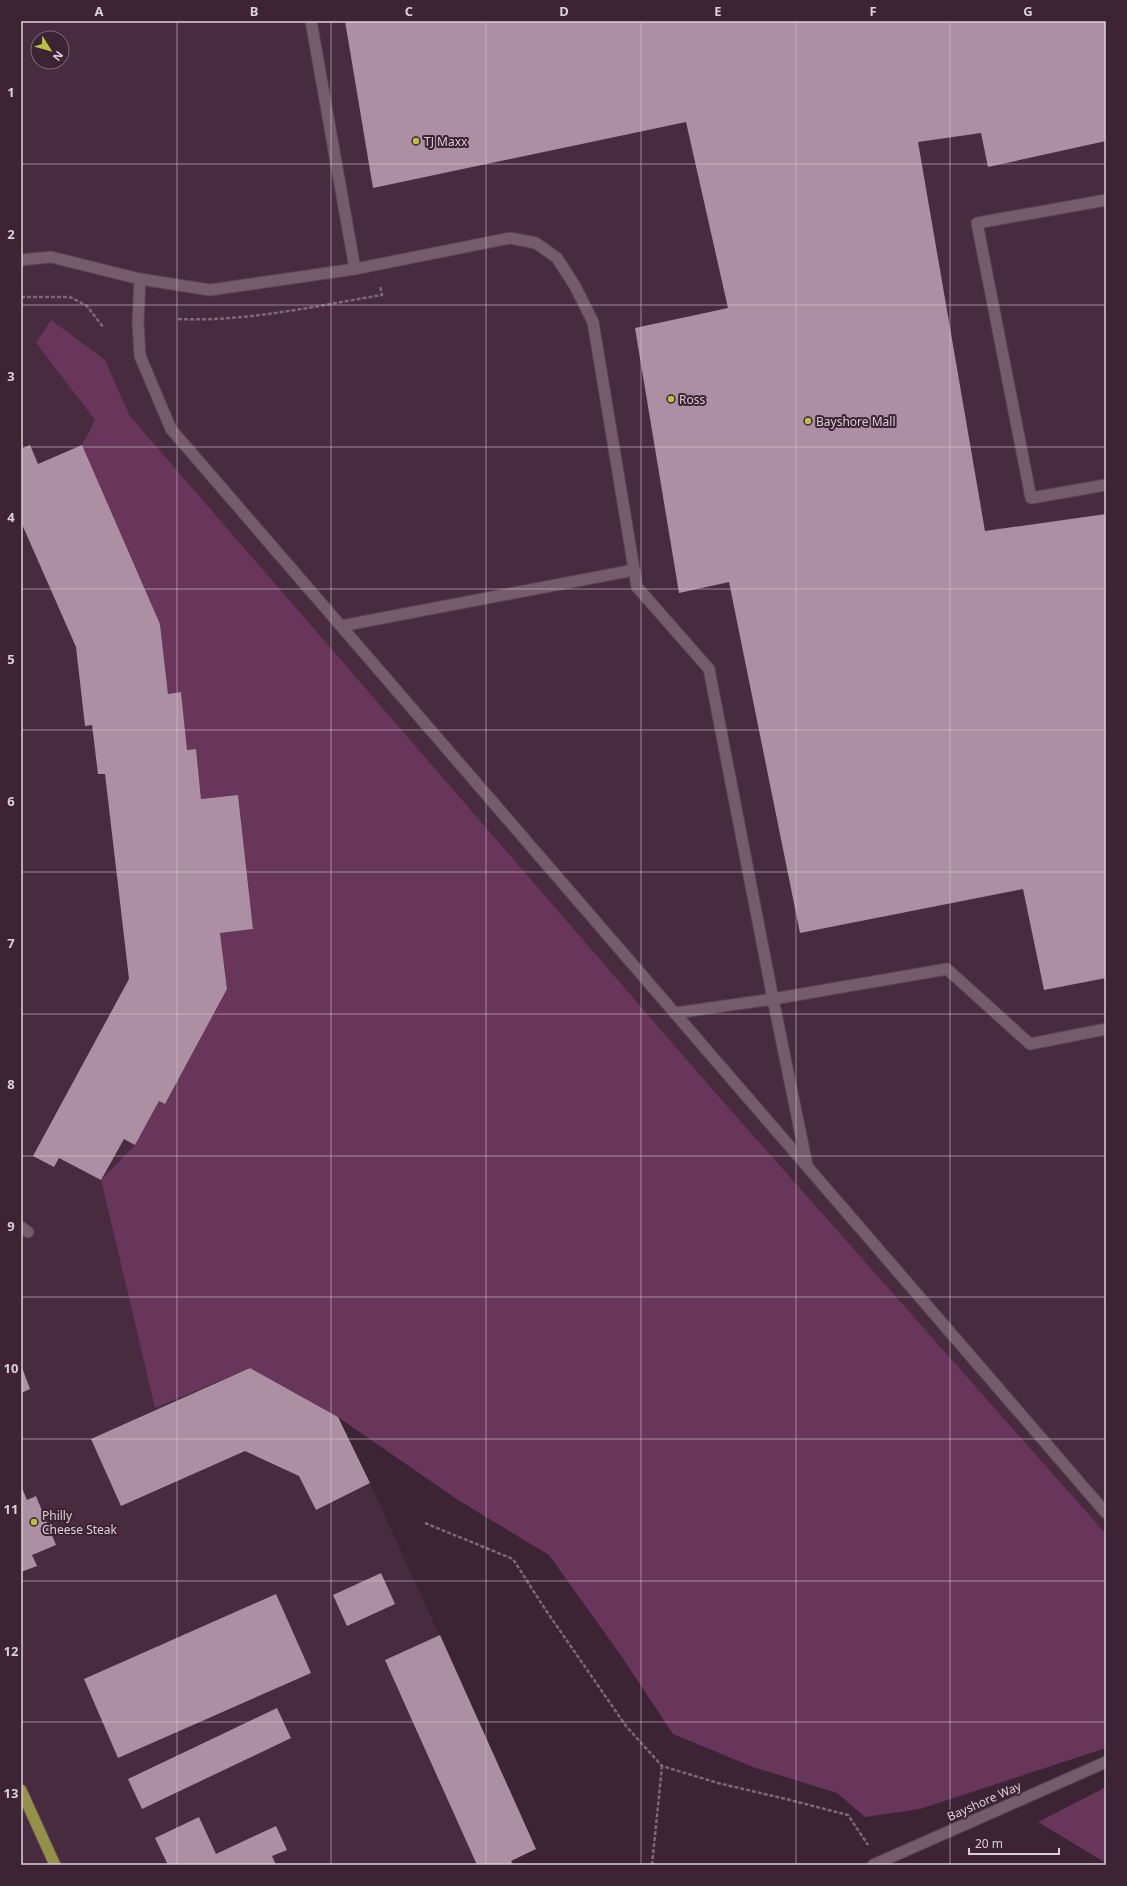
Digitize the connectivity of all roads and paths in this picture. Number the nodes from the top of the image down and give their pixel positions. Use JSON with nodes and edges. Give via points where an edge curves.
{"nodes":[{"id":1,"x":311,"y":21,"type":"edge"},
{"id":2,"x":1106,"y":200,"type":"edge"},
{"id":3,"x":21,"y":260,"type":"edge"},
{"id":4,"x":355,"y":269,"type":"junction"},
{"id":5,"x":140,"y":279,"type":"junction"},
{"id":6,"x":21,"y":297,"type":"edge"},
{"id":7,"x":323,"y":305,"type":"dead end"},
{"id":8,"x":178,"y":319,"type":"dead end"},
{"id":9,"x":103,"y":327,"type":"dead end"},
{"id":10,"x":1106,"y":485,"type":"edge"},
{"id":11,"x":634,"y":570,"type":"junction"},
{"id":12,"x":341,"y":626,"type":"junction"},
{"id":13,"x":773,"y":998,"type":"junction"},
{"id":14,"x":675,"y":1013,"type":"junction"},
{"id":15,"x":1106,"y":1029,"type":"edge"},
{"id":16,"x":807,"y":1167,"type":"junction"},
{"id":17,"x":1106,"y":1513,"type":"edge"},
{"id":18,"x":425,"y":1523,"type":"dead end"},
{"id":19,"x":1106,"y":1762,"type":"edge"},
{"id":20,"x":662,"y":1766,"type":"junction"},
{"id":21,"x":21,"y":1790,"type":"edge"},
{"id":22,"x":877,"y":1863,"type":"edge"},
{"id":23,"x":55,"y":1865,"type":"edge"},
{"id":24,"x":652,"y":1865,"type":"edge"}],
"edges":[{"from":1,"to":4,"type":"street"},
{"from":2,"to":10,"type":"street","via":[[977,223],[1031,498]]},
{"from":3,"to":5,"type":"street","via":[[51,257]]},
{"from":4,"to":5,"type":"street","via":[[210,290]]},
{"from":4,"to":11,"type":"street","via":[[510,238],[536,243],[557,258],[593,322]]},
{"from":5,"to":12,"type":"street","via":[[140,356],[171,429]]},
{"from":6,"to":9,"type":"path","via":[[70,297],[87,306]]},
{"from":7,"to":8,"type":"path","via":[[232,318]]},
{"from":11,"to":12,"type":"street"},
{"from":11,"to":13,"type":"street","via":[[637,587],[709,669]]},
{"from":12,"to":14,"type":"street"},
{"from":13,"to":14,"type":"street"},
{"from":13,"to":15,"type":"street","via":[[947,969],[1030,1044]]},
{"from":13,"to":16,"type":"street"},
{"from":14,"to":16,"type":"street"},
{"from":16,"to":17,"type":"street"},
{"from":18,"to":20,"type":"path","via":[[513,1559],[626,1726]]},
{"from":19,"to":22,"type":"street","name":"Bayshore Way"},
{"from":20,"to":22,"type":"path","via":[[718,1783],[848,1815]]},
{"from":20,"to":24,"type":"path"},
{"from":21,"to":23,"type":"highway"}]}
